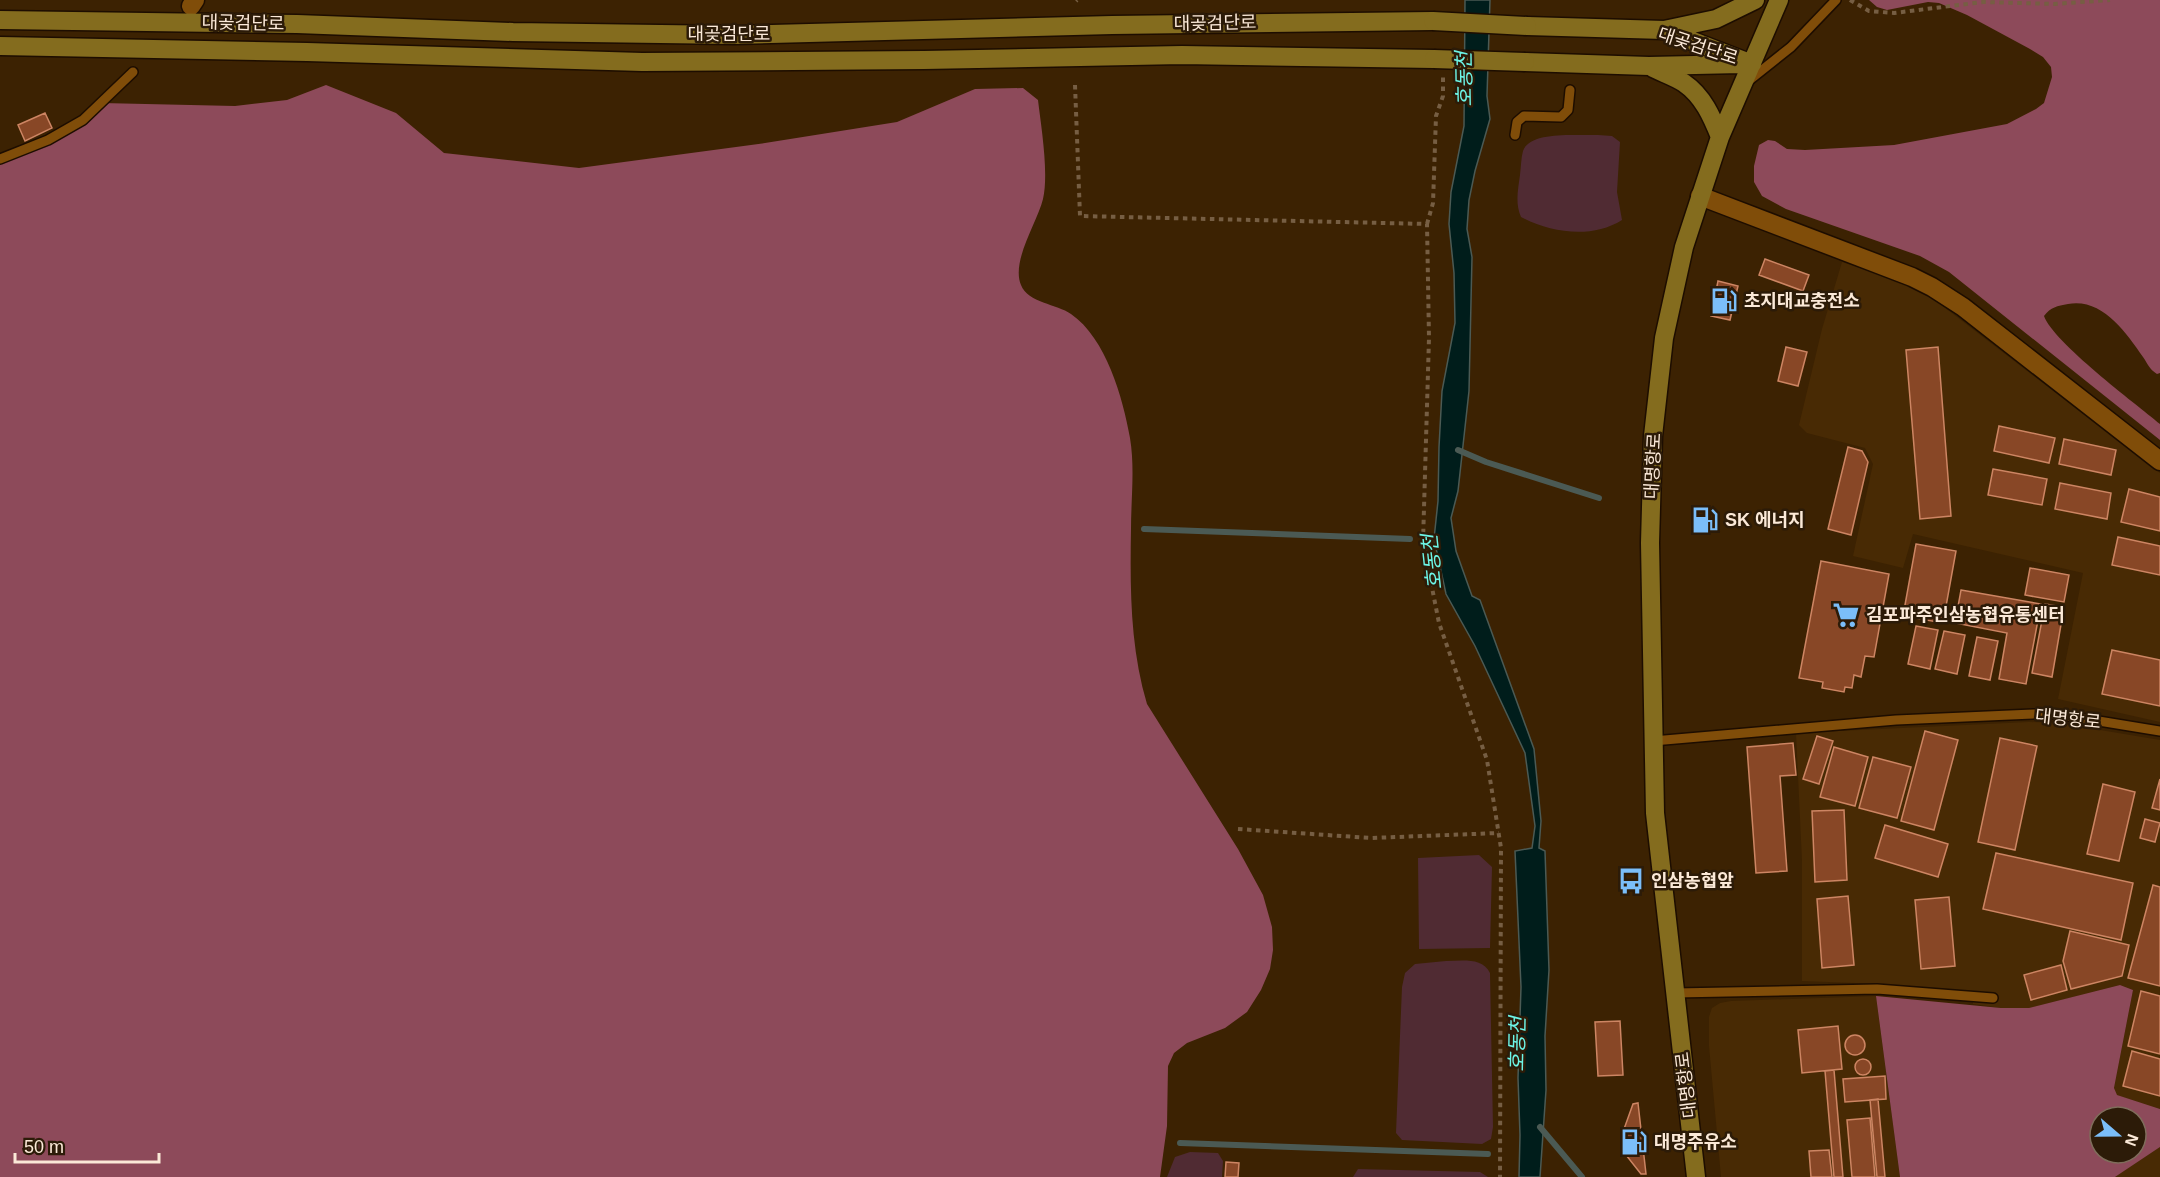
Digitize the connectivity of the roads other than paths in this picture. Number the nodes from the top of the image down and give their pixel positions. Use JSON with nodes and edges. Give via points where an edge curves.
{"nodes":[{"id":1,"x":1755,"y":0,"type":"edge"},
{"id":2,"x":1779,"y":0,"type":"edge"},
{"id":3,"x":1836,"y":0,"type":"edge"},
{"id":4,"x":0,"y":20,"type":"edge"},
{"id":5,"x":1664,"y":30,"type":"junction"},
{"id":6,"x":0,"y":46,"type":"edge"},
{"id":7,"x":1752,"y":64,"type":"junction"},
{"id":8,"x":1649,"y":66,"type":"junction"},
{"id":9,"x":134,"y":72,"type":"dead end"},
{"id":10,"x":1743,"y":85,"type":"junction"},
{"id":11,"x":1570,"y":90,"type":"dead end"},
{"id":12,"x":1515,"y":135,"type":"dead end"},
{"id":13,"x":1720,"y":137,"type":"junction"},
{"id":14,"x":0,"y":159,"type":"edge"},
{"id":15,"x":1700,"y":196,"type":"junction"},
{"id":16,"x":2160,"y":461,"type":"edge"},
{"id":17,"x":2160,"y":731,"type":"edge"},
{"id":18,"x":1653,"y":741,"type":"junction"},
{"id":19,"x":1675,"y":993,"type":"junction"},
{"id":20,"x":1993,"y":998,"type":"dead end"},
{"id":21,"x":1696,"y":1177,"type":"edge"}],
"edges":[{"from":1,"to":5,"type":"main road","via":[[1716,19]]},
{"from":2,"to":7,"type":"main road","name":"대명항로"},
{"from":3,"to":10,"type":"lane","via":[[1791,47]]},
{"from":4,"to":5,"type":"main road","name":"대곶검단로","bridge":true,"via":[[734,35],[1433,21]]},
{"from":5,"to":7,"type":"main road","name":"대곶검단로"},
{"from":6,"to":8,"type":"main road","name":"대곶검단로","bridge":true,"via":[[642,62],[1182,55],[1439,66],[1525,62]]},
{"from":7,"to":8,"type":"main road","name":"대곶검단로"},
{"from":7,"to":10,"type":"main road","name":"대명항로"},
{"from":8,"to":13,"type":"main road","via":[[1683,82],[1699,97]]},
{"from":9,"to":14,"type":"lane","via":[[83,120],[48,140]]},
{"from":10,"to":13,"type":"main road","name":"대명항로"},
{"from":11,"to":12,"type":"lane","via":[[1568,110],[1561,117],[1524,116],[1517,122]]},
{"from":13,"to":15,"type":"main road","name":"대명항로"},
{"from":15,"to":16,"type":"street","via":[[1932,287]]},
{"from":15,"to":18,"type":"main road","name":"대명항로","via":[[1664,338],[1653,436],[1650,543]]},
{"from":17,"to":18,"type":"lane","name":"대명항로","via":[[2056,714],[2033,714],[1884,721]]},
{"from":18,"to":19,"type":"main road","name":"대명항로","via":[[1655,813]]},
{"from":19,"to":20,"type":"lane","via":[[1877,989]]},
{"from":19,"to":21,"type":"main road","name":"대명항로"}]}
